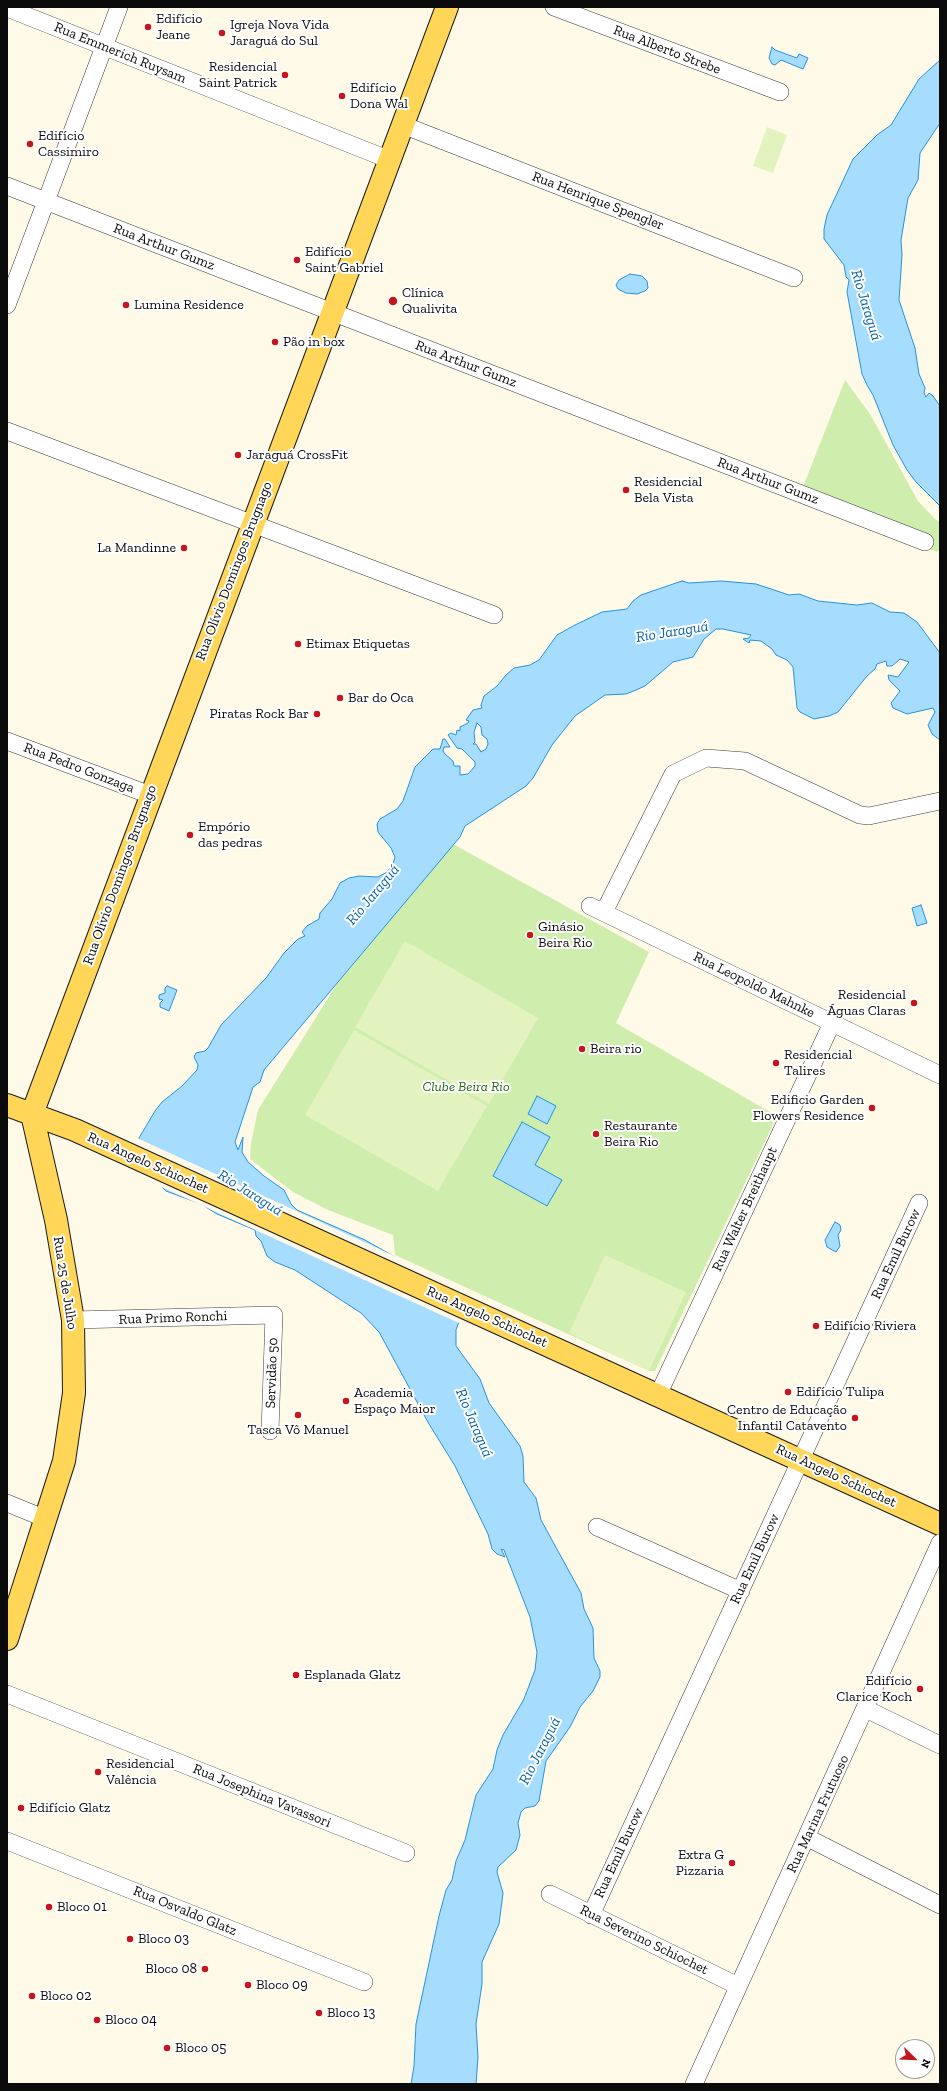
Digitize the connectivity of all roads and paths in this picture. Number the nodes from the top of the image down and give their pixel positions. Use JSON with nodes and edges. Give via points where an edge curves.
{"nodes":[{"id":1,"x":119,"y":7,"type":"edge"},
{"id":2,"x":447,"y":7,"type":"edge"},
{"id":3,"x":554,"y":7,"type":"edge"},
{"id":4,"x":7,"y":8,"type":"edge"},
{"id":5,"x":104,"y":47,"type":"junction"},
{"id":6,"x":780,"y":92,"type":"dead end"},
{"id":7,"x":403,"y":125,"type":"junction"},
{"id":8,"x":390,"y":160,"type":"junction"},
{"id":9,"x":7,"y":186,"type":"edge"},
{"id":10,"x":46,"y":202,"type":"junction"},
{"id":11,"x":794,"y":278,"type":"dead end"},
{"id":12,"x":7,"y":305,"type":"edge"},
{"id":13,"x":332,"y":312,"type":"junction"},
{"id":14,"x":7,"y":431,"type":"edge"},
{"id":15,"x":253,"y":523,"type":"junction"},
{"id":16,"x":925,"y":542,"type":"dead end"},
{"id":17,"x":494,"y":615,"type":"dead end"},
{"id":18,"x":7,"y":741,"type":"edge"},
{"id":19,"x":150,"y":795,"type":"junction"},
{"id":20,"x":940,"y":801,"type":"edge"},
{"id":21,"x":832,"y":1023,"type":"junction"},
{"id":22,"x":940,"y":1075,"type":"edge"},
{"id":23,"x":7,"y":1105,"type":"edge"},
{"id":24,"x":32,"y":1114,"type":"junction"},
{"id":25,"x":919,"y":1203,"type":"dead end"},
{"id":26,"x":274,"y":1315,"type":"joint"},
{"id":27,"x":73,"y":1320,"type":"junction"},
{"id":28,"x":658,"y":1395,"type":"junction"},
{"id":29,"x":270,"y":1431,"type":"dead end"},
{"id":30,"x":801,"y":1460,"type":"junction"},
{"id":31,"x":7,"y":1503,"type":"edge"},
{"id":32,"x":46,"y":1519,"type":"junction"},
{"id":33,"x":940,"y":1524,"type":"edge"},
{"id":34,"x":598,"y":1527,"type":"dead end"},
{"id":35,"x":940,"y":1543,"type":"edge"},
{"id":36,"x":741,"y":1591,"type":"junction"},
{"id":37,"x":7,"y":1639,"type":"edge"},
{"id":38,"x":7,"y":1694,"type":"edge"},
{"id":39,"x":866,"y":1709,"type":"junction"},
{"id":40,"x":940,"y":1744,"type":"edge"},
{"id":41,"x":808,"y":1838,"type":"junction"},
{"id":42,"x":7,"y":1841,"type":"edge"},
{"id":43,"x":406,"y":1853,"type":"dead end"},
{"id":44,"x":550,"y":1894,"type":"dead end"},
{"id":45,"x":940,"y":1904,"type":"edge"},
{"id":46,"x":591,"y":1914,"type":"junction"},
{"id":47,"x":364,"y":1982,"type":"dead end"},
{"id":48,"x":738,"y":1986,"type":"junction"},
{"id":49,"x":694,"y":2084,"type":"edge"}],
"edges":[{"from":1,"to":5,"type":"street"},
{"from":2,"to":7,"type":"main road","name":"Rua Olívio Domingos Brugnago"},
{"from":3,"to":6,"type":"street","name":"Rua Alberto Strebe"},
{"from":4,"to":5,"type":"street","name":"Rua Emmerich Ruysam"},
{"from":5,"to":8,"type":"street","name":"Rua Emmerich Ruysam"},
{"from":5,"to":10,"type":"street"},
{"from":7,"to":8,"type":"main road","name":"Rua Olívio Domingos Brugnago"},
{"from":7,"to":11,"type":"street","name":"Rua Henrique Spengler"},
{"from":8,"to":13,"type":"main road","name":"Rua Olívio Domingos Brugnago"},
{"from":9,"to":10,"type":"street","name":"Rua Arthur Gumz"},
{"from":10,"to":12,"type":"street"},
{"from":10,"to":13,"type":"street","name":"Rua Arthur Gumz"},
{"from":13,"to":15,"type":"main road","name":"Rua Olívio Domingos Brugnago"},
{"from":13,"to":16,"type":"street","name":"Rua Arthur Gumz"},
{"from":14,"to":15,"type":"street"},
{"from":15,"to":17,"type":"street"},
{"from":15,"to":19,"type":"main road","name":"Rua Olívio Domingos Brugnago"},
{"from":18,"to":19,"type":"street","name":"Rua Pedro Gonzaga"},
{"from":19,"to":24,"type":"main road","name":"Rua Olívio Domingos Brugnago"},
{"from":20,"to":21,"type":"street","name":"Rua Leopoldo Mahnke","via":[[870,816],[860,815],[745,761],[706,758],[673,774],[597,909]]},
{"from":21,"to":22,"type":"street","name":"Rua Leopoldo Mahnke"},
{"from":21,"to":28,"type":"street","name":"Rua Walter Breithaupt"},
{"from":23,"to":24,"type":"main road"},
{"from":24,"to":27,"type":"main road","name":"Rua 25 de Julho","via":[[56,1220]]},
{"from":24,"to":28,"type":"main road","name":"Rua Angelo Schiochet","via":[[81,1133]]},
{"from":25,"to":30,"type":"street","name":"Rua Emil Burow"},
{"from":26,"to":27,"type":"street","name":"Rua Primo Ronchi"},
{"from":26,"to":29,"type":"street","name":"Servidão 50"},
{"from":27,"to":32,"type":"main road","name":"Rua 25 de Julho","via":[[74,1394],[64,1461]]},
{"from":28,"to":30,"type":"main road","name":"Rua Angelo Schiochet"},
{"from":30,"to":33,"type":"main road","name":"Rua Angelo Schiochet"},
{"from":30,"to":36,"type":"street","name":"Rua Emil Burow"},
{"from":31,"to":32,"type":"street"},
{"from":32,"to":37,"type":"main road","name":"Rua 25 de Julho"},
{"from":34,"to":36,"type":"street"},
{"from":35,"to":39,"type":"street","name":"Rua Marina Frutuoso"},
{"from":36,"to":46,"type":"street","name":"Rua Emil Burow"},
{"from":38,"to":43,"type":"street","name":"Rua Josephina Vavassori"},
{"from":39,"to":40,"type":"street"},
{"from":39,"to":41,"type":"street","name":"Rua Marina Frutuoso"},
{"from":41,"to":45,"type":"street"},
{"from":41,"to":48,"type":"street","name":"Rua Marina Frutuoso"},
{"from":42,"to":47,"type":"street","name":"Rua Osvaldo Glatz"},
{"from":44,"to":46,"type":"street","name":"Rua Severino Schiochet"},
{"from":46,"to":48,"type":"street","name":"Rua Severino Schiochet"},
{"from":48,"to":49,"type":"street","name":"Rua Marina Frutuoso"}]}
